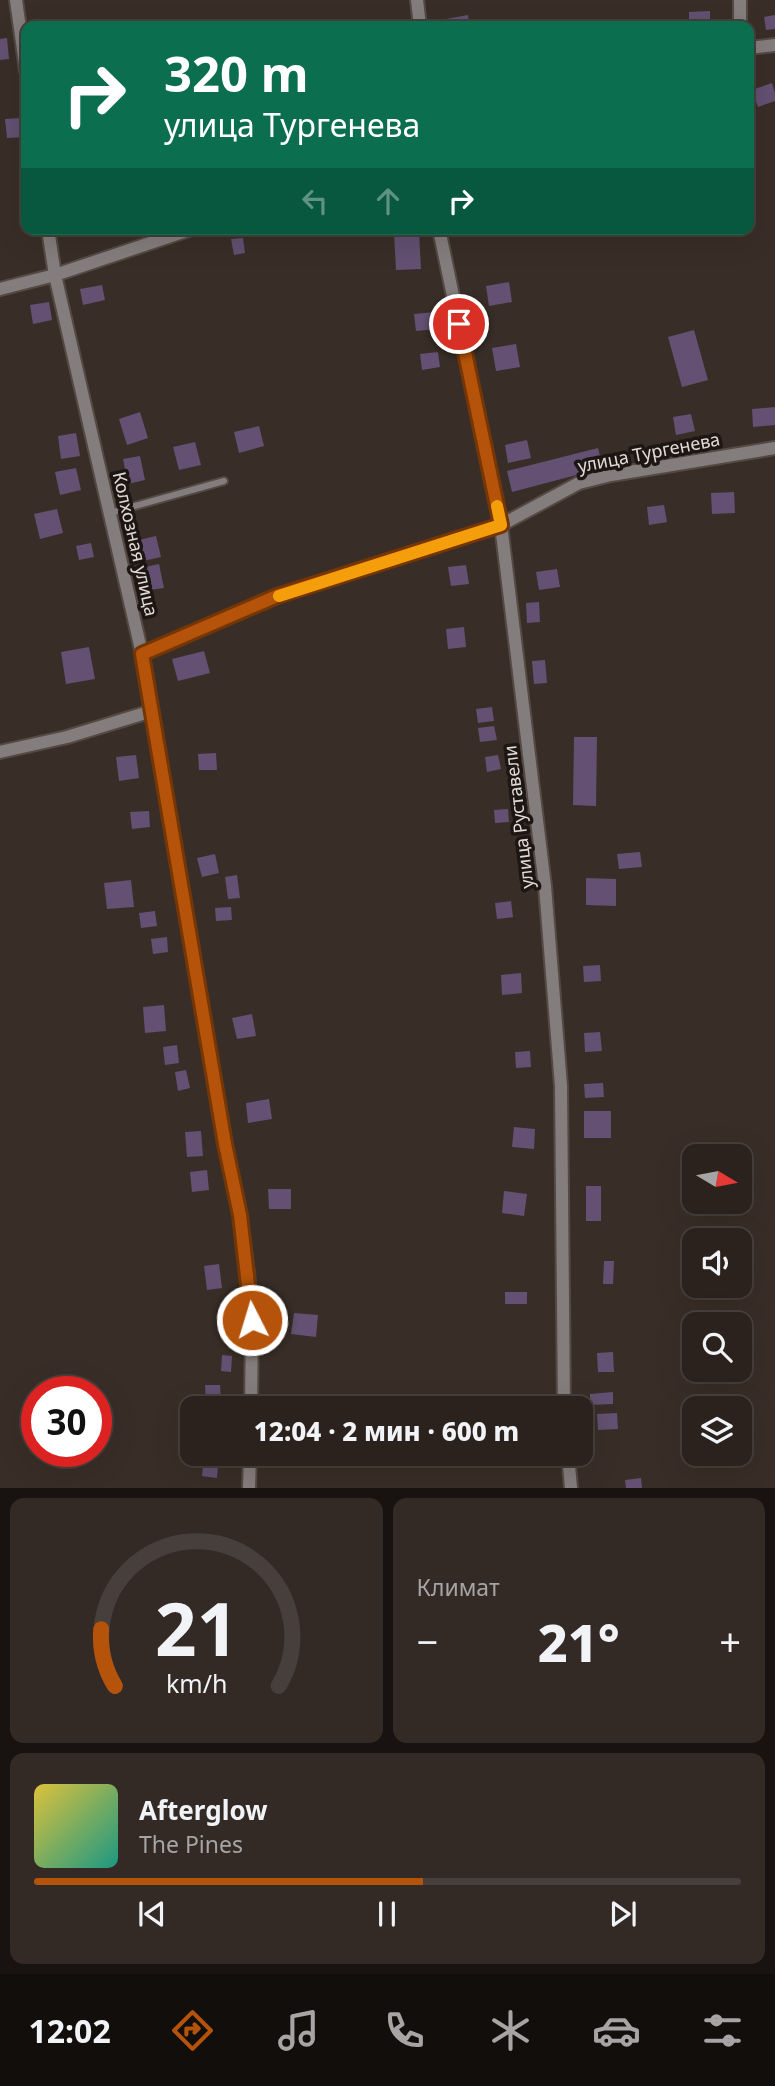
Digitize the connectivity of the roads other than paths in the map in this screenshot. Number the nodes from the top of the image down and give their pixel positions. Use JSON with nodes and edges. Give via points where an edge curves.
{"nodes":[{"id":1,"x":16,"y":0,"type":"edge"},
{"id":2,"x":417,"y":0,"type":"edge"},
{"id":3,"x":740,"y":0,"type":"edge"},
{"id":4,"x":419,"y":21,"type":"edge"},
{"id":5,"x":740,"y":21,"type":"edge"},
{"id":6,"x":21,"y":36,"type":"edge"},
{"id":7,"x":775,"y":45,"type":"edge"},
{"id":8,"x":754,"y":47,"type":"edge"},
{"id":9,"x":49,"y":235,"type":"edge"},
{"id":10,"x":174,"y":235,"type":"edge"},
{"id":11,"x":440,"y":235,"type":"edge"},
{"id":12,"x":55,"y":275,"type":"junction"},
{"id":13,"x":0,"y":289,"type":"edge"},
{"id":14,"x":775,"y":448,"type":"edge"},
{"id":15,"x":224,"y":481,"type":"dead end"},
{"id":16,"x":110,"y":513,"type":"junction"},
{"id":17,"x":501,"y":525,"type":"junction"},
{"id":18,"x":142,"y":654,"type":"junction"},
{"id":19,"x":152,"y":711,"type":"junction"},
{"id":20,"x":0,"y":752,"type":"edge"},
{"id":21,"x":251,"y":1396,"type":"edge"},
{"id":22,"x":564,"y":1396,"type":"edge"},
{"id":23,"x":250,"y":1466,"type":"edge"},
{"id":24,"x":569,"y":1466,"type":"edge"},
{"id":25,"x":249,"y":1488,"type":"edge"},
{"id":26,"x":570,"y":1488,"type":"edge"}],
"edges":[{"from":1,"to":6,"type":"street"},
{"from":2,"to":4,"type":"street"},
{"from":3,"to":5,"type":"street"},
{"from":7,"to":8,"type":"street"},
{"from":9,"to":12,"type":"street","name":"Колхозная улица"},
{"from":10,"to":12,"type":"street"},
{"from":11,"to":17,"type":"street","name":"улица Руставели"},
{"from":12,"to":13,"type":"street"},
{"from":12,"to":16,"type":"street","name":"Колхозная улица"},
{"from":14,"to":17,"type":"street","name":"улица Тургенева","via":[[611,475],[579,484]]},
{"from":15,"to":16,"type":"lane"},
{"from":16,"to":18,"type":"street","name":"Колхозная улица"},
{"from":17,"to":18,"type":"street","name":"улица Тургенева","via":[[277,596]]},
{"from":17,"to":22,"type":"street","name":"улица Руставели","via":[[545,886],[561,1086]]},
{"from":18,"to":19,"type":"street","name":"Колхозная улица"},
{"from":19,"to":20,"type":"street"},
{"from":19,"to":21,"type":"street","name":"Колхозная улица","via":[[243,1238],[252,1320]]},
{"from":23,"to":25,"type":"street"},
{"from":24,"to":26,"type":"street"}]}
